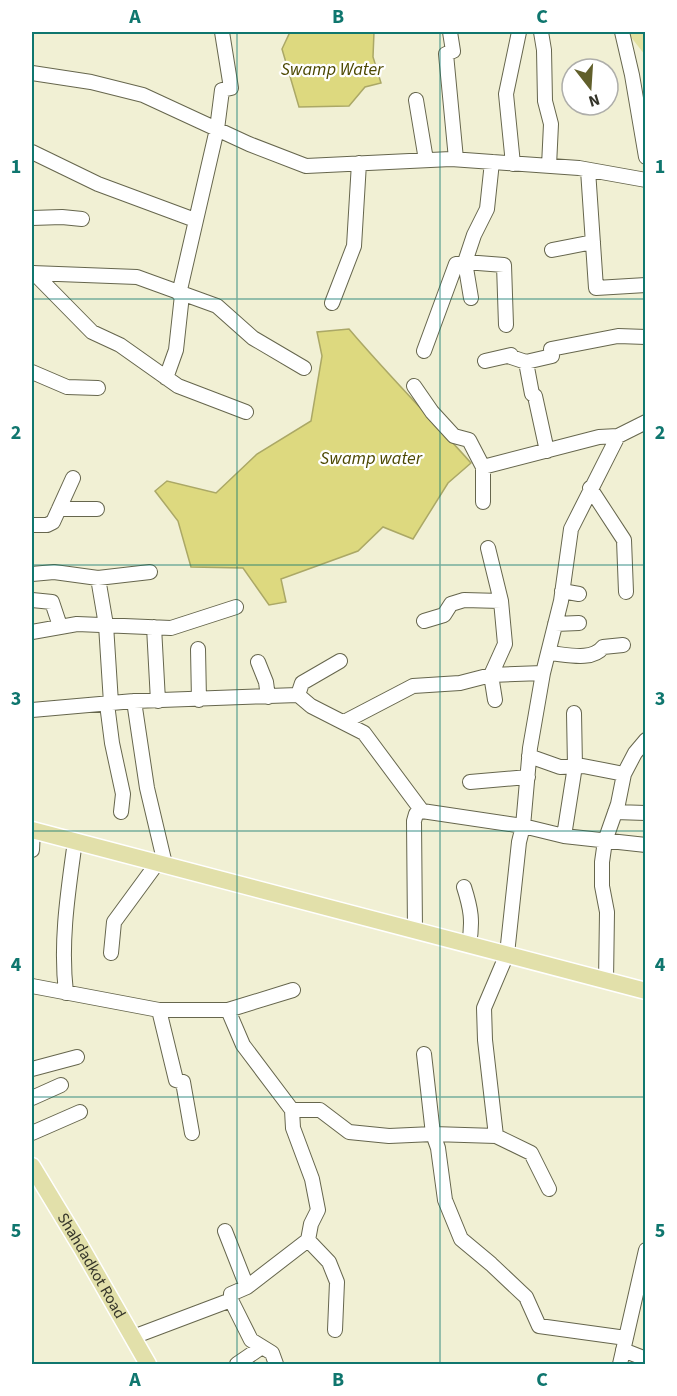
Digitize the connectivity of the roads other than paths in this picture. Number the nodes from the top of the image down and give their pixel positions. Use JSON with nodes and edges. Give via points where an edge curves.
{"nodes":[{"id":1,"x":222,"y":32,"type":"edge"},
{"id":2,"x":450,"y":32,"type":"edge"},
{"id":3,"x":519,"y":32,"type":"edge"},
{"id":4,"x":541,"y":32,"type":"edge"},
{"id":5,"x":622,"y":32,"type":"edge"},
{"id":6,"x":32,"y":72,"type":"edge"},
{"id":7,"x":639,"y":84,"type":"edge"},
{"id":8,"x":416,"y":100,"type":"dead end"},
{"id":9,"x":217,"y":129,"type":"junction"},
{"id":10,"x":32,"y":152,"type":"edge"},
{"id":11,"x":645,"y":157,"type":"edge"},
{"id":12,"x":456,"y":159,"type":"junction"},
{"id":13,"x":426,"y":160,"type":"junction"},
{"id":14,"x":492,"y":162,"type":"junction"},
{"id":15,"x":359,"y":163,"type":"junction"},
{"id":16,"x":513,"y":164,"type":"junction"},
{"id":17,"x":549,"y":166,"type":"junction"},
{"id":18,"x":588,"y":170,"type":"junction"},
{"id":19,"x":645,"y":180,"type":"edge"},
{"id":20,"x":32,"y":218,"type":"edge"},
{"id":21,"x":82,"y":219,"type":"dead end"},
{"id":22,"x":195,"y":220,"type":"junction"},
{"id":23,"x":593,"y":242,"type":"junction"},
{"id":24,"x":552,"y":250,"type":"dead end"},
{"id":25,"x":465,"y":262,"type":"junction"},
{"id":26,"x":33,"y":273,"type":"edge"},
{"id":27,"x":645,"y":285,"type":"edge"},
{"id":28,"x":181,"y":294,"type":"junction"},
{"id":29,"x":471,"y":298,"type":"dead end"},
{"id":30,"x":332,"y":303,"type":"dead end"},
{"id":31,"x":506,"y":325,"type":"dead end"},
{"id":32,"x":645,"y":337,"type":"edge"},
{"id":33,"x":424,"y":351,"type":"dead end"},
{"id":34,"x":486,"y":361,"type":"dead end"},
{"id":35,"x":526,"y":362,"type":"junction"},
{"id":36,"x":304,"y":368,"type":"dead end"},
{"id":37,"x":32,"y":372,"type":"edge"},
{"id":38,"x":166,"y":378,"type":"junction"},
{"id":39,"x":414,"y":386,"type":"dead end"},
{"id":40,"x":98,"y":388,"type":"dead end"},
{"id":41,"x":246,"y":412,"type":"dead end"},
{"id":42,"x":645,"y":422,"type":"edge"},
{"id":43,"x":618,"y":436,"type":"junction"},
{"id":44,"x":547,"y":451,"type":"junction"},
{"id":45,"x":483,"y":467,"type":"junction"},
{"id":46,"x":74,"y":478,"type":"dead end"},
{"id":47,"x":590,"y":488,"type":"junction"},
{"id":48,"x":483,"y":502,"type":"dead end"},
{"id":49,"x":59,"y":509,"type":"junction"},
{"id":50,"x":97,"y":509,"type":"dead end"},
{"id":51,"x":32,"y":525,"type":"edge"},
{"id":52,"x":488,"y":548,"type":"dead end"},
{"id":53,"x":150,"y":572,"type":"dead end"},
{"id":54,"x":32,"y":574,"type":"edge"},
{"id":55,"x":98,"y":578,"type":"junction"},
{"id":56,"x":562,"y":591,"type":"junction"},
{"id":57,"x":626,"y":592,"type":"dead end"},
{"id":58,"x":579,"y":594,"type":"dead end"},
{"id":59,"x":32,"y":600,"type":"edge"},
{"id":60,"x":501,"y":601,"type":"junction"},
{"id":61,"x":236,"y":607,"type":"dead end"},
{"id":62,"x":424,"y":621,"type":"dead end"},
{"id":63,"x":579,"y":623,"type":"dead end"},
{"id":64,"x":555,"y":624,"type":"junction"},
{"id":65,"x":106,"y":625,"type":"junction"},
{"id":66,"x":60,"y":626,"type":"junction"},
{"id":67,"x":154,"y":627,"type":"junction"},
{"id":68,"x":32,"y":632,"type":"edge"},
{"id":69,"x":623,"y":645,"type":"dead end"},
{"id":70,"x":198,"y":649,"type":"dead end"},
{"id":71,"x":548,"y":653,"type":"junction"},
{"id":72,"x":340,"y":661,"type":"dead end"},
{"id":73,"x":258,"y":662,"type":"dead end"},
{"id":74,"x":543,"y":673,"type":"junction"},
{"id":75,"x":491,"y":675,"type":"junction"},
{"id":76,"x":298,"y":695,"type":"junction"},
{"id":77,"x":268,"y":697,"type":"junction"},
{"id":78,"x":199,"y":700,"type":"junction"},
{"id":79,"x":495,"y":700,"type":"dead end"},
{"id":80,"x":134,"y":701,"type":"junction"},
{"id":81,"x":158,"y":701,"type":"junction"},
{"id":82,"x":109,"y":704,"type":"junction"},
{"id":83,"x":32,"y":710,"type":"edge"},
{"id":84,"x":574,"y":713,"type":"dead end"},
{"id":85,"x":344,"y":722,"type":"junction"},
{"id":86,"x":645,"y":740,"type":"edge"},
{"id":87,"x":529,"y":756,"type":"junction"},
{"id":88,"x":575,"y":766,"type":"junction"},
{"id":89,"x":624,"y":774,"type":"junction"},
{"id":90,"x":528,"y":777,"type":"junction"},
{"id":91,"x":470,"y":782,"type":"dead end"},
{"id":92,"x":121,"y":812,"type":"dead end"},
{"id":93,"x":422,"y":812,"type":"junction"},
{"id":94,"x":615,"y":812,"type":"junction"},
{"id":95,"x":645,"y":813,"type":"edge"},
{"id":96,"x":523,"y":826,"type":"junction"},
{"id":97,"x":32,"y":830,"type":"edge"},
{"id":98,"x":564,"y":836,"type":"junction"},
{"id":99,"x":75,"y":841,"type":"junction"},
{"id":100,"x":605,"y":841,"type":"junction"},
{"id":101,"x":645,"y":845,"type":"edge"},
{"id":102,"x":32,"y":850,"type":"edge"},
{"id":103,"x":162,"y":863,"type":"junction"},
{"id":104,"x":464,"y":886,"type":"dead end"},
{"id":105,"x":415,"y":930,"type":"junction"},
{"id":106,"x":469,"y":944,"type":"junction"},
{"id":107,"x":111,"y":953,"type":"dead end"},
{"id":108,"x":507,"y":954,"type":"junction"},
{"id":109,"x":606,"y":981,"type":"junction"},
{"id":110,"x":32,"y":982,"type":"edge"},
{"id":111,"x":32,"y":986,"type":"edge"},
{"id":112,"x":293,"y":990,"type":"dead end"},
{"id":113,"x":645,"y":991,"type":"edge"},
{"id":114,"x":66,"y":993,"type":"junction"},
{"id":115,"x":159,"y":1010,"type":"junction"},
{"id":116,"x":228,"y":1010,"type":"junction"},
{"id":117,"x":424,"y":1054,"type":"dead end"},
{"id":118,"x":77,"y":1057,"type":"dead end"},
{"id":119,"x":32,"y":1069,"type":"edge"},
{"id":120,"x":61,"y":1084,"type":"dead end"},
{"id":121,"x":32,"y":1098,"type":"edge"},
{"id":122,"x":292,"y":1110,"type":"junction"},
{"id":123,"x":80,"y":1112,"type":"dead end"},
{"id":124,"x":32,"y":1132,"type":"edge"},
{"id":125,"x":192,"y":1133,"type":"dead end"},
{"id":126,"x":433,"y":1134,"type":"junction"},
{"id":127,"x":496,"y":1136,"type":"junction"},
{"id":128,"x":32,"y":1166,"type":"edge"},
{"id":129,"x":549,"y":1189,"type":"dead end"},
{"id":130,"x":225,"y":1231,"type":"dead end"},
{"id":131,"x":309,"y":1240,"type":"junction"},
{"id":132,"x":645,"y":1250,"type":"edge"},
{"id":133,"x":247,"y":1287,"type":"junction"},
{"id":134,"x":231,"y":1300,"type":"junction"},
{"id":135,"x":335,"y":1330,"type":"dead end"},
{"id":136,"x":133,"y":1337,"type":"junction"},
{"id":137,"x":624,"y":1344,"type":"junction"},
{"id":138,"x":262,"y":1347,"type":"junction"},
{"id":139,"x":645,"y":1359,"type":"edge"},
{"id":140,"x":148,"y":1365,"type":"edge"},
{"id":141,"x":237,"y":1365,"type":"edge"},
{"id":142,"x":276,"y":1365,"type":"edge"},
{"id":143,"x":621,"y":1365,"type":"edge"}],
"edges":[{"from":1,"to":9,"type":"street","via":[[231,88],[222,90]]},
{"from":2,"to":12,"type":"street","via":[[453,51],[446,54]]},
{"from":3,"to":16,"type":"street","via":[[506,94]]},
{"from":4,"to":17,"type":"street","via":[[550,124]]},
{"from":5,"to":7,"type":"street"},
{"from":6,"to":9,"type":"street","via":[[143,95]]},
{"from":7,"to":11,"type":"street"},
{"from":8,"to":13,"type":"street"},
{"from":9,"to":15,"type":"street","via":[[306,166]]},
{"from":9,"to":22,"type":"street"},
{"from":10,"to":22,"type":"street","via":[[99,184]]},
{"from":12,"to":13,"type":"street"},
{"from":12,"to":14,"type":"street"},
{"from":13,"to":15,"type":"street"},
{"from":14,"to":16,"type":"street"},
{"from":14,"to":25,"type":"street","via":[[487,209]]},
{"from":15,"to":30,"type":"street","via":[[354,246]]},
{"from":16,"to":17,"type":"street"},
{"from":17,"to":18,"type":"street"},
{"from":18,"to":19,"type":"street"},
{"from":18,"to":23,"type":"street"},
{"from":20,"to":21,"type":"street"},
{"from":22,"to":28,"type":"street"},
{"from":23,"to":24,"type":"street"},
{"from":23,"to":27,"type":"street","via":[[596,288]]},
{"from":25,"to":29,"type":"street"},
{"from":25,"to":31,"type":"street","via":[[504,265]]},
{"from":25,"to":33,"type":"street","via":[[456,264]]},
{"from":26,"to":28,"type":"street","via":[[137,277]]},
{"from":26,"to":38,"type":"street","via":[[92,332],[120,345]]},
{"from":28,"to":36,"type":"street","via":[[218,306],[253,338]]},
{"from":28,"to":38,"type":"street","via":[[176,350]]},
{"from":32,"to":35,"type":"street","via":[[618,336],[551,349],[552,356]]},
{"from":34,"to":35,"type":"street","via":[[510,355]]},
{"from":35,"to":44,"type":"street"},
{"from":37,"to":40,"type":"street","via":[[67,387]]},
{"from":38,"to":41,"type":"street"},
{"from":39,"to":45,"type":"street","via":[[454,436],[469,440]]},
{"from":42,"to":43,"type":"street"},
{"from":43,"to":44,"type":"street"},
{"from":43,"to":47,"type":"street"},
{"from":44,"to":45,"type":"street"},
{"from":45,"to":48,"type":"street"},
{"from":46,"to":49,"type":"street"},
{"from":47,"to":56,"type":"street","via":[[571,529]]},
{"from":47,"to":57,"type":"street","via":[[624,540]]},
{"from":49,"to":50,"type":"street"},
{"from":49,"to":51,"type":"street","via":[[53,522]]},
{"from":52,"to":60,"type":"street"},
{"from":53,"to":55,"type":"street"},
{"from":54,"to":55,"type":"street","via":[[54,572]]},
{"from":55,"to":65,"type":"street"},
{"from":56,"to":58,"type":"street"},
{"from":56,"to":64,"type":"street"},
{"from":59,"to":66,"type":"street","via":[[52,602]]},
{"from":60,"to":62,"type":"street","via":[[451,603],[444,615]]},
{"from":60,"to":75,"type":"street","via":[[505,644]]},
{"from":61,"to":67,"type":"street","via":[[184,625]]},
{"from":63,"to":64,"type":"street"},
{"from":64,"to":71,"type":"street"},
{"from":65,"to":66,"type":"street"},
{"from":65,"to":67,"type":"street"},
{"from":65,"to":82,"type":"street"},
{"from":66,"to":68,"type":"street"},
{"from":67,"to":81,"type":"street"},
{"from":69,"to":71,"type":"street","via":[[603,647],[588,656]]},
{"from":70,"to":78,"type":"street"},
{"from":71,"to":74,"type":"street"},
{"from":72,"to":76,"type":"street","via":[[302,683]]},
{"from":73,"to":77,"type":"street"},
{"from":74,"to":75,"type":"street"},
{"from":74,"to":87,"type":"street"},
{"from":75,"to":79,"type":"street"},
{"from":75,"to":85,"type":"street","via":[[460,683],[413,686]]},
{"from":76,"to":77,"type":"street"},
{"from":76,"to":85,"type":"street"},
{"from":77,"to":78,"type":"street"},
{"from":78,"to":81,"type":"street"},
{"from":80,"to":81,"type":"street"},
{"from":80,"to":82,"type":"street"},
{"from":80,"to":103,"type":"street"},
{"from":82,"to":83,"type":"street"},
{"from":82,"to":92,"type":"street","via":[[112,743],[123,794]]},
{"from":84,"to":88,"type":"street"},
{"from":85,"to":93,"type":"street","via":[[364,733]]},
{"from":86,"to":89,"type":"street"},
{"from":87,"to":88,"type":"street","via":[[560,767]]},
{"from":87,"to":90,"type":"street"},
{"from":88,"to":89,"type":"street"},
{"from":88,"to":98,"type":"street"},
{"from":89,"to":94,"type":"street"},
{"from":90,"to":91,"type":"street"},
{"from":90,"to":96,"type":"street"},
{"from":93,"to":96,"type":"street"},
{"from":93,"to":105,"type":"street","via":[[416,814],[414,821]]},
{"from":94,"to":95,"type":"street"},
{"from":94,"to":100,"type":"street"},
{"from":96,"to":98,"type":"street"},
{"from":96,"to":108,"type":"street"},
{"from":97,"to":99,"type":"main road"},
{"from":97,"to":102,"type":"street"},
{"from":98,"to":100,"type":"street"},
{"from":99,"to":103,"type":"main road"},
{"from":99,"to":114,"type":"street","via":[[63,950]]},
{"from":100,"to":101,"type":"street"},
{"from":100,"to":109,"type":"street","via":[[602,886],[607,912]]},
{"from":103,"to":105,"type":"main road"},
{"from":103,"to":107,"type":"street","via":[[114,922]]},
{"from":104,"to":106,"type":"street","via":[[472,911]]},
{"from":105,"to":106,"type":"main road"},
{"from":106,"to":108,"type":"main road"},
{"from":108,"to":109,"type":"main road"},
{"from":108,"to":127,"type":"street","via":[[484,1008]]},
{"from":109,"to":113,"type":"main road"},
{"from":110,"to":111,"type":"street"},
{"from":111,"to":114,"type":"street"},
{"from":112,"to":116,"type":"street"},
{"from":114,"to":115,"type":"street"},
{"from":115,"to":116,"type":"street"},
{"from":115,"to":125,"type":"street","via":[[176,1080],[183,1082]]},
{"from":116,"to":122,"type":"street","via":[[243,1045]]},
{"from":117,"to":126,"type":"street"},
{"from":118,"to":119,"type":"street"},
{"from":120,"to":121,"type":"street"},
{"from":122,"to":126,"type":"street","via":[[320,1110],[349,1132],[389,1136]]},
{"from":122,"to":131,"type":"street","via":[[293,1128],[312,1179],[318,1210]]},
{"from":123,"to":124,"type":"street"},
{"from":126,"to":127,"type":"street"},
{"from":126,"to":137,"type":"street","via":[[445,1200],[461,1239],[526,1297],[539,1326]]},
{"from":127,"to":129,"type":"street","via":[[531,1153]]},
{"from":128,"to":136,"type":"main road","name":"Shahdadkot Road"},
{"from":130,"to":133,"type":"street"},
{"from":131,"to":133,"type":"street"},
{"from":131,"to":135,"type":"street","via":[[329,1262],[337,1282]]},
{"from":132,"to":137,"type":"street"},
{"from":133,"to":134,"type":"street","via":[[231,1294]]},
{"from":134,"to":136,"type":"street"},
{"from":134,"to":138,"type":"street","via":[[251,1341]]},
{"from":136,"to":140,"type":"main road","name":"Shahdadkot Road"},
{"from":137,"to":139,"type":"street"},
{"from":137,"to":143,"type":"street"},
{"from":138,"to":141,"type":"street"},
{"from":138,"to":142,"type":"street","via":[[272,1353]]}]}
